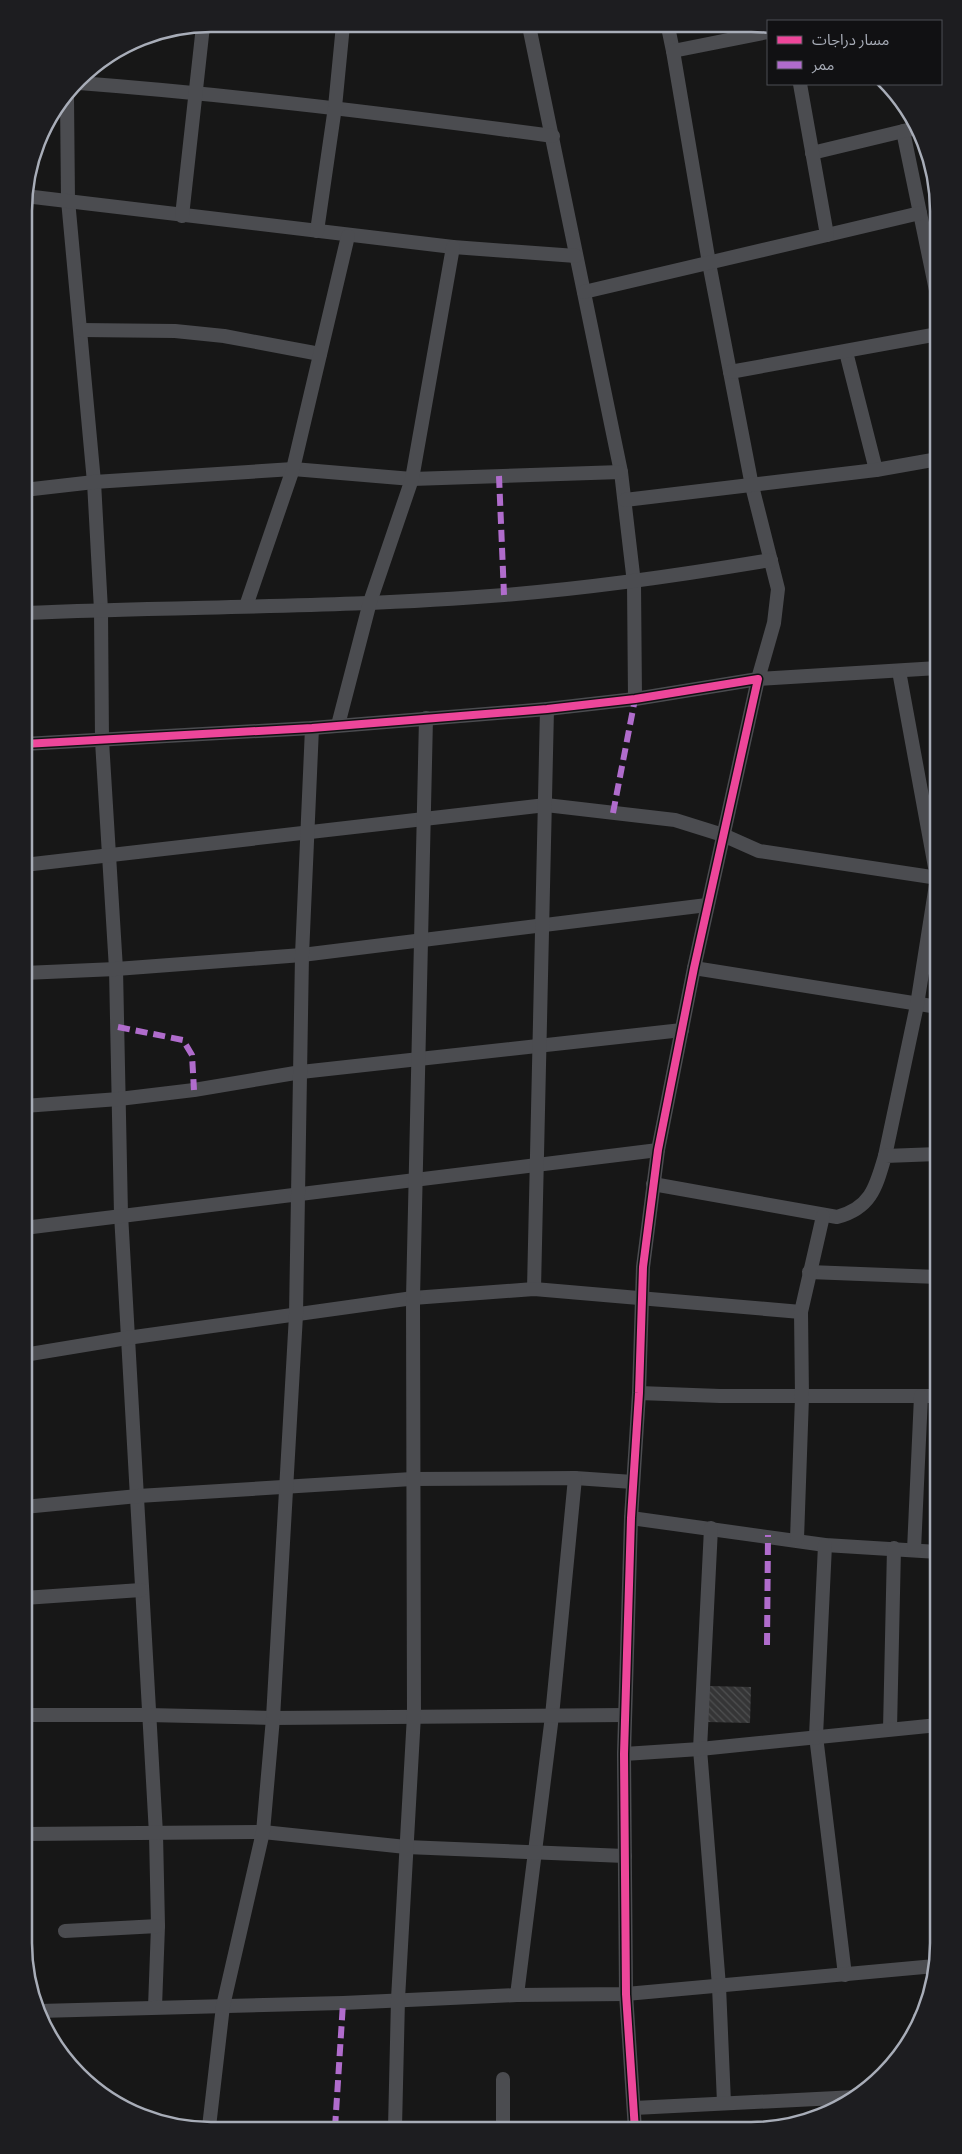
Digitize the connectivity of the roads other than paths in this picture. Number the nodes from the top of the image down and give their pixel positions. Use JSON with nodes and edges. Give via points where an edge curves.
{"nodes":[{"id":1,"x":342,"y":32,"type":"edge"},
{"id":2,"x":530,"y":32,"type":"edge"},
{"id":3,"x":669,"y":32,"type":"edge"},
{"id":4,"x":202,"y":33,"type":"edge"},
{"id":5,"x":763,"y":33,"type":"edge"},
{"id":6,"x":673,"y":51,"type":"junction"},
{"id":7,"x":87,"y":83,"type":"edge"},
{"id":8,"x":800,"y":85,"type":"edge"},
{"id":9,"x":196,"y":92,"type":"junction"},
{"id":10,"x":67,"y":107,"type":"edge"},
{"id":11,"x":335,"y":107,"type":"junction"},
{"id":12,"x":910,"y":130,"type":"edge"},
{"id":13,"x":910,"y":131,"type":"edge"},
{"id":14,"x":553,"y":136,"type":"junction"},
{"id":15,"x":812,"y":154,"type":"junction"},
{"id":16,"x":33,"y":197,"type":"edge"},
{"id":17,"x":68,"y":200,"type":"junction"},
{"id":18,"x":920,"y":213,"type":"junction"},
{"id":19,"x":182,"y":216,"type":"junction"},
{"id":20,"x":317,"y":231,"type":"junction"},
{"id":21,"x":827,"y":234,"type":"junction"},
{"id":22,"x":348,"y":236,"type":"junction"},
{"id":23,"x":453,"y":248,"type":"junction"},
{"id":24,"x":576,"y":256,"type":"junction"},
{"id":25,"x":930,"y":261,"type":"edge"},
{"id":26,"x":709,"y":262,"type":"junction"},
{"id":27,"x":584,"y":292,"type":"junction"},
{"id":28,"x":81,"y":330,"type":"junction"},
{"id":29,"x":930,"y":336,"type":"edge"},
{"id":30,"x":846,"y":352,"type":"junction"},
{"id":31,"x":320,"y":354,"type":"junction"},
{"id":32,"x":730,"y":372,"type":"junction"},
{"id":33,"x":930,"y":460,"type":"edge"},
{"id":34,"x":293,"y":470,"type":"junction"},
{"id":35,"x":876,"y":470,"type":"junction"},
{"id":36,"x":621,"y":472,"type":"junction"},
{"id":37,"x":412,"y":479,"type":"junction"},
{"id":38,"x":94,"y":482,"type":"junction"},
{"id":39,"x":752,"y":486,"type":"junction"},
{"id":40,"x":32,"y":489,"type":"edge"},
{"id":41,"x":625,"y":500,"type":"junction"},
{"id":42,"x":771,"y":560,"type":"junction"},
{"id":43,"x":634,"y":583,"type":"junction"},
{"id":44,"x":370,"y":602,"type":"junction"},
{"id":45,"x":246,"y":606,"type":"junction"},
{"id":46,"x":101,"y":610,"type":"junction"},
{"id":47,"x":32,"y":613,"type":"edge"},
{"id":48,"x":930,"y":669,"type":"edge"},
{"id":49,"x":899,"y":671,"type":"junction"},
{"id":50,"x":758,"y":679,"type":"junction"},
{"id":51,"x":635,"y":699,"type":"junction"},
{"id":52,"x":547,"y":709,"type":"junction"},
{"id":53,"x":426,"y":718,"type":"junction"},
{"id":54,"x":338,"y":725,"type":"junction"},
{"id":55,"x":312,"y":728,"type":"junction"},
{"id":56,"x":102,"y":741,"type":"junction"},
{"id":57,"x":32,"y":744,"type":"edge"},
{"id":58,"x":546,"y":805,"type":"junction"},
{"id":59,"x":425,"y":819,"type":"junction"},
{"id":60,"x":307,"y":833,"type":"junction"},
{"id":61,"x":723,"y":835,"type":"junction"},
{"id":62,"x":930,"y":840,"type":"edge"},
{"id":63,"x":108,"y":857,"type":"junction"},
{"id":64,"x":32,"y":864,"type":"edge"},
{"id":65,"x":930,"y":877,"type":"edge"},
{"id":66,"x":707,"y":905,"type":"junction"},
{"id":67,"x":542,"y":924,"type":"junction"},
{"id":68,"x":930,"y":925,"type":"edge"},
{"id":69,"x":422,"y":941,"type":"junction"},
{"id":70,"x":302,"y":955,"type":"junction"},
{"id":71,"x":694,"y":968,"type":"junction"},
{"id":72,"x":116,"y":969,"type":"junction"},
{"id":73,"x":32,"y":973,"type":"edge"},
{"id":74,"x":918,"y":1005,"type":"junction"},
{"id":75,"x":930,"y":1006,"type":"edge"},
{"id":76,"x":682,"y":1030,"type":"junction"},
{"id":77,"x":539,"y":1046,"type":"junction"},
{"id":78,"x":417,"y":1058,"type":"junction"},
{"id":79,"x":301,"y":1072,"type":"junction"},
{"id":80,"x":118,"y":1099,"type":"junction"},
{"id":81,"x":32,"y":1105,"type":"edge"},
{"id":82,"x":658,"y":1150,"type":"junction"},
{"id":83,"x":930,"y":1154,"type":"edge"},
{"id":84,"x":885,"y":1156,"type":"junction"},
{"id":85,"x":536,"y":1164,"type":"junction"},
{"id":86,"x":416,"y":1178,"type":"junction"},
{"id":87,"x":653,"y":1184,"type":"junction"},
{"id":88,"x":297,"y":1193,"type":"junction"},
{"id":89,"x":121,"y":1214,"type":"junction"},
{"id":90,"x":823,"y":1216,"type":"junction"},
{"id":91,"x":32,"y":1227,"type":"edge"},
{"id":92,"x":809,"y":1272,"type":"junction"},
{"id":93,"x":930,"y":1277,"type":"edge"},
{"id":94,"x":534,"y":1289,"type":"junction"},
{"id":95,"x":642,"y":1297,"type":"junction"},
{"id":96,"x":414,"y":1298,"type":"junction"},
{"id":97,"x":802,"y":1312,"type":"junction"},
{"id":98,"x":296,"y":1315,"type":"junction"},
{"id":99,"x":127,"y":1338,"type":"junction"},
{"id":100,"x":32,"y":1354,"type":"edge"},
{"id":101,"x":639,"y":1393,"type":"junction"},
{"id":102,"x":921,"y":1396,"type":"junction"},
{"id":103,"x":930,"y":1396,"type":"edge"},
{"id":104,"x":802,"y":1397,"type":"junction"},
{"id":105,"x":575,"y":1478,"type":"junction"},
{"id":106,"x":412,"y":1479,"type":"junction"},
{"id":107,"x":633,"y":1482,"type":"junction"},
{"id":108,"x":286,"y":1487,"type":"junction"},
{"id":109,"x":138,"y":1496,"type":"junction"},
{"id":110,"x":32,"y":1507,"type":"edge"},
{"id":111,"x":631,"y":1518,"type":"junction"},
{"id":112,"x":711,"y":1528,"type":"junction"},
{"id":113,"x":797,"y":1539,"type":"junction"},
{"id":114,"x":825,"y":1544,"type":"junction"},
{"id":115,"x":894,"y":1548,"type":"junction"},
{"id":116,"x":914,"y":1550,"type":"junction"},
{"id":117,"x":930,"y":1551,"type":"edge"},
{"id":118,"x":141,"y":1590,"type":"junction"},
{"id":119,"x":32,"y":1597,"type":"edge"},
{"id":120,"x":32,"y":1715,"type":"edge"},
{"id":121,"x":148,"y":1715,"type":"junction"},
{"id":122,"x":414,"y":1715,"type":"junction"},
{"id":123,"x":624,"y":1715,"type":"junction"},
{"id":124,"x":552,"y":1716,"type":"junction"},
{"id":125,"x":273,"y":1718,"type":"junction"},
{"id":126,"x":930,"y":1726,"type":"edge"},
{"id":127,"x":890,"y":1729,"type":"junction"},
{"id":128,"x":816,"y":1736,"type":"junction"},
{"id":129,"x":700,"y":1749,"type":"junction"},
{"id":130,"x":624,"y":1754,"type":"junction"},
{"id":131,"x":263,"y":1832,"type":"junction"},
{"id":132,"x":32,"y":1834,"type":"edge"},
{"id":133,"x":156,"y":1834,"type":"junction"},
{"id":134,"x":406,"y":1847,"type":"junction"},
{"id":135,"x":535,"y":1852,"type":"junction"},
{"id":136,"x":625,"y":1856,"type":"junction"},
{"id":137,"x":158,"y":1926,"type":"junction"},
{"id":138,"x":65,"y":1930,"type":"dead end"},
{"id":139,"x":928,"y":1967,"type":"edge"},
{"id":140,"x":845,"y":1975,"type":"junction"},
{"id":141,"x":719,"y":1986,"type":"junction"},
{"id":142,"x":626,"y":1994,"type":"junction"},
{"id":143,"x":517,"y":1995,"type":"junction"},
{"id":144,"x":398,"y":1999,"type":"junction"},
{"id":145,"x":223,"y":2006,"type":"junction"},
{"id":146,"x":155,"y":2007,"type":"junction"},
{"id":147,"x":46,"y":2011,"type":"edge"},
{"id":148,"x":503,"y":2079,"type":"dead end"},
{"id":149,"x":839,"y":2098,"type":"edge"},
{"id":150,"x":724,"y":2103,"type":"junction"},
{"id":151,"x":634,"y":2108,"type":"junction"},
{"id":152,"x":210,"y":2122,"type":"edge"},
{"id":153,"x":395,"y":2122,"type":"edge"},
{"id":154,"x":503,"y":2122,"type":"edge"},
{"id":155,"x":635,"y":2122,"type":"edge"}],
"edges":[{"from":1,"to":11,"type":"street"},
{"from":2,"to":14,"type":"street"},
{"from":3,"to":6,"type":"street"},
{"from":4,"to":9,"type":"street"},
{"from":5,"to":6,"type":"street"},
{"from":6,"to":26,"type":"street"},
{"from":7,"to":9,"type":"street"},
{"from":8,"to":15,"type":"street"},
{"from":9,"to":11,"type":"street"},
{"from":9,"to":19,"type":"street"},
{"from":10,"to":17,"type":"street"},
{"from":11,"to":14,"type":"street"},
{"from":11,"to":20,"type":"street"},
{"from":12,"to":15,"type":"street"},
{"from":13,"to":18,"type":"street"},
{"from":14,"to":24,"type":"street"},
{"from":15,"to":21,"type":"street"},
{"from":16,"to":17,"type":"street"},
{"from":17,"to":19,"type":"street"},
{"from":17,"to":28,"type":"street"},
{"from":18,"to":21,"type":"street"},
{"from":18,"to":25,"type":"street"},
{"from":19,"to":20,"type":"street"},
{"from":20,"to":22,"type":"street"},
{"from":21,"to":26,"type":"street"},
{"from":22,"to":23,"type":"street"},
{"from":22,"to":31,"type":"street"},
{"from":23,"to":24,"type":"street"},
{"from":23,"to":37,"type":"street"},
{"from":24,"to":27,"type":"street"},
{"from":26,"to":27,"type":"street"},
{"from":26,"to":32,"type":"street"},
{"from":27,"to":36,"type":"street"},
{"from":28,"to":31,"type":"street","via":[[175,331],[224,336]]},
{"from":28,"to":38,"type":"street"},
{"from":29,"to":30,"type":"street"},
{"from":30,"to":32,"type":"street"},
{"from":30,"to":35,"type":"street"},
{"from":31,"to":34,"type":"street"},
{"from":32,"to":39,"type":"street"},
{"from":33,"to":35,"type":"street"},
{"from":34,"to":37,"type":"street"},
{"from":34,"to":38,"type":"street"},
{"from":34,"to":45,"type":"street"},
{"from":35,"to":39,"type":"street"},
{"from":36,"to":37,"type":"street"},
{"from":36,"to":41,"type":"street"},
{"from":37,"to":44,"type":"street"},
{"from":38,"to":40,"type":"street"},
{"from":38,"to":46,"type":"street"},
{"from":39,"to":41,"type":"street"},
{"from":39,"to":42,"type":"street"},
{"from":41,"to":43,"type":"street"},
{"from":42,"to":43,"type":"street"},
{"from":42,"to":50,"type":"street","via":[[778,589],[777,606]]},
{"from":43,"to":44,"type":"street","via":[[504,595]]},
{"from":43,"to":51,"type":"street"},
{"from":44,"to":45,"type":"street"},
{"from":44,"to":54,"type":"street"},
{"from":45,"to":46,"type":"street"},
{"from":46,"to":47,"type":"street"},
{"from":46,"to":56,"type":"street"},
{"from":48,"to":49,"type":"street"},
{"from":49,"to":50,"type":"street"},
{"from":49,"to":62,"type":"street"},
{"from":50,"to":51,"type":"street"},
{"from":50,"to":61,"type":"street"},
{"from":51,"to":52,"type":"street"},
{"from":52,"to":53,"type":"street"},
{"from":52,"to":58,"type":"street"},
{"from":53,"to":54,"type":"street"},
{"from":53,"to":59,"type":"street"},
{"from":54,"to":55,"type":"street"},
{"from":55,"to":56,"type":"street"},
{"from":55,"to":60,"type":"street"},
{"from":56,"to":57,"type":"street"},
{"from":56,"to":63,"type":"street"},
{"from":58,"to":59,"type":"street"},
{"from":58,"to":61,"type":"street","via":[[668,818]]},
{"from":58,"to":67,"type":"street"},
{"from":59,"to":60,"type":"street"},
{"from":59,"to":69,"type":"street"},
{"from":60,"to":63,"type":"street"},
{"from":60,"to":70,"type":"street"},
{"from":61,"to":65,"type":"street","via":[[759,851]]},
{"from":61,"to":66,"type":"street"},
{"from":63,"to":64,"type":"street"},
{"from":63,"to":72,"type":"street"},
{"from":66,"to":67,"type":"street"},
{"from":66,"to":71,"type":"street"},
{"from":67,"to":69,"type":"street"},
{"from":67,"to":77,"type":"street"},
{"from":68,"to":74,"type":"street"},
{"from":69,"to":70,"type":"street"},
{"from":69,"to":78,"type":"street"},
{"from":70,"to":72,"type":"street"},
{"from":70,"to":79,"type":"street"},
{"from":71,"to":74,"type":"street"},
{"from":71,"to":76,"type":"street"},
{"from":72,"to":73,"type":"street"},
{"from":72,"to":80,"type":"street"},
{"from":74,"to":75,"type":"street"},
{"from":74,"to":84,"type":"street"},
{"from":76,"to":77,"type":"street"},
{"from":76,"to":82,"type":"street"},
{"from":77,"to":78,"type":"street"},
{"from":77,"to":85,"type":"street"},
{"from":78,"to":79,"type":"street"},
{"from":78,"to":86,"type":"street"},
{"from":79,"to":80,"type":"street"},
{"from":79,"to":88,"type":"street"},
{"from":80,"to":81,"type":"street"},
{"from":80,"to":89,"type":"street"},
{"from":82,"to":85,"type":"street"},
{"from":82,"to":87,"type":"street"},
{"from":83,"to":84,"type":"street"},
{"from":84,"to":90,"type":"street","via":[[877,1184],[861,1206],[853,1213]]},
{"from":85,"to":86,"type":"street"},
{"from":85,"to":94,"type":"street"},
{"from":86,"to":88,"type":"street"},
{"from":86,"to":96,"type":"street"},
{"from":87,"to":90,"type":"street"},
{"from":87,"to":95,"type":"street"},
{"from":88,"to":89,"type":"street"},
{"from":88,"to":98,"type":"street"},
{"from":89,"to":91,"type":"street"},
{"from":89,"to":99,"type":"street"},
{"from":90,"to":92,"type":"street"},
{"from":92,"to":93,"type":"street"},
{"from":92,"to":97,"type":"street"},
{"from":94,"to":95,"type":"street"},
{"from":94,"to":96,"type":"street"},
{"from":95,"to":97,"type":"street"},
{"from":95,"to":101,"type":"street"},
{"from":96,"to":98,"type":"street"},
{"from":96,"to":106,"type":"street"},
{"from":97,"to":104,"type":"street"},
{"from":98,"to":99,"type":"street"},
{"from":98,"to":108,"type":"street"},
{"from":99,"to":100,"type":"street"},
{"from":99,"to":109,"type":"street"},
{"from":101,"to":104,"type":"street"},
{"from":101,"to":107,"type":"street"},
{"from":102,"to":103,"type":"street"},
{"from":102,"to":104,"type":"street"},
{"from":102,"to":116,"type":"street"},
{"from":104,"to":113,"type":"street"},
{"from":105,"to":106,"type":"street"},
{"from":105,"to":107,"type":"street"},
{"from":105,"to":124,"type":"street"},
{"from":106,"to":108,"type":"street"},
{"from":106,"to":122,"type":"street"},
{"from":107,"to":111,"type":"street"},
{"from":108,"to":109,"type":"street"},
{"from":108,"to":125,"type":"street"},
{"from":109,"to":110,"type":"street"},
{"from":109,"to":118,"type":"street"},
{"from":111,"to":112,"type":"street"},
{"from":111,"to":123,"type":"street"},
{"from":112,"to":113,"type":"street"},
{"from":112,"to":129,"type":"street"},
{"from":113,"to":114,"type":"street"},
{"from":114,"to":115,"type":"street"},
{"from":114,"to":128,"type":"street"},
{"from":115,"to":116,"type":"street"},
{"from":115,"to":127,"type":"street"},
{"from":116,"to":117,"type":"street"},
{"from":118,"to":119,"type":"street"},
{"from":118,"to":121,"type":"street"},
{"from":120,"to":121,"type":"street"},
{"from":121,"to":125,"type":"street"},
{"from":121,"to":133,"type":"street"},
{"from":122,"to":124,"type":"street"},
{"from":122,"to":125,"type":"street"},
{"from":122,"to":134,"type":"street"},
{"from":123,"to":124,"type":"street"},
{"from":123,"to":130,"type":"street"},
{"from":124,"to":135,"type":"street"},
{"from":125,"to":131,"type":"street"},
{"from":126,"to":127,"type":"street"},
{"from":127,"to":128,"type":"street"},
{"from":128,"to":129,"type":"street"},
{"from":128,"to":140,"type":"street"},
{"from":129,"to":130,"type":"street"},
{"from":129,"to":141,"type":"street"},
{"from":130,"to":136,"type":"street"},
{"from":131,"to":133,"type":"street"},
{"from":131,"to":134,"type":"street"},
{"from":131,"to":145,"type":"street"},
{"from":132,"to":133,"type":"street"},
{"from":133,"to":137,"type":"street"},
{"from":134,"to":135,"type":"street"},
{"from":134,"to":144,"type":"street"},
{"from":135,"to":136,"type":"street"},
{"from":135,"to":143,"type":"street"},
{"from":136,"to":142,"type":"street"},
{"from":137,"to":138,"type":"street"},
{"from":137,"to":146,"type":"street"},
{"from":139,"to":140,"type":"street"},
{"from":140,"to":141,"type":"street"},
{"from":141,"to":142,"type":"street"},
{"from":141,"to":150,"type":"street"},
{"from":142,"to":143,"type":"street"},
{"from":142,"to":151,"type":"street"},
{"from":143,"to":144,"type":"street"},
{"from":144,"to":145,"type":"street"},
{"from":144,"to":153,"type":"street"},
{"from":145,"to":146,"type":"street"},
{"from":145,"to":152,"type":"street"},
{"from":146,"to":147,"type":"street"},
{"from":148,"to":154,"type":"street"},
{"from":149,"to":150,"type":"street"},
{"from":150,"to":151,"type":"street"},
{"from":151,"to":155,"type":"street"}]}
